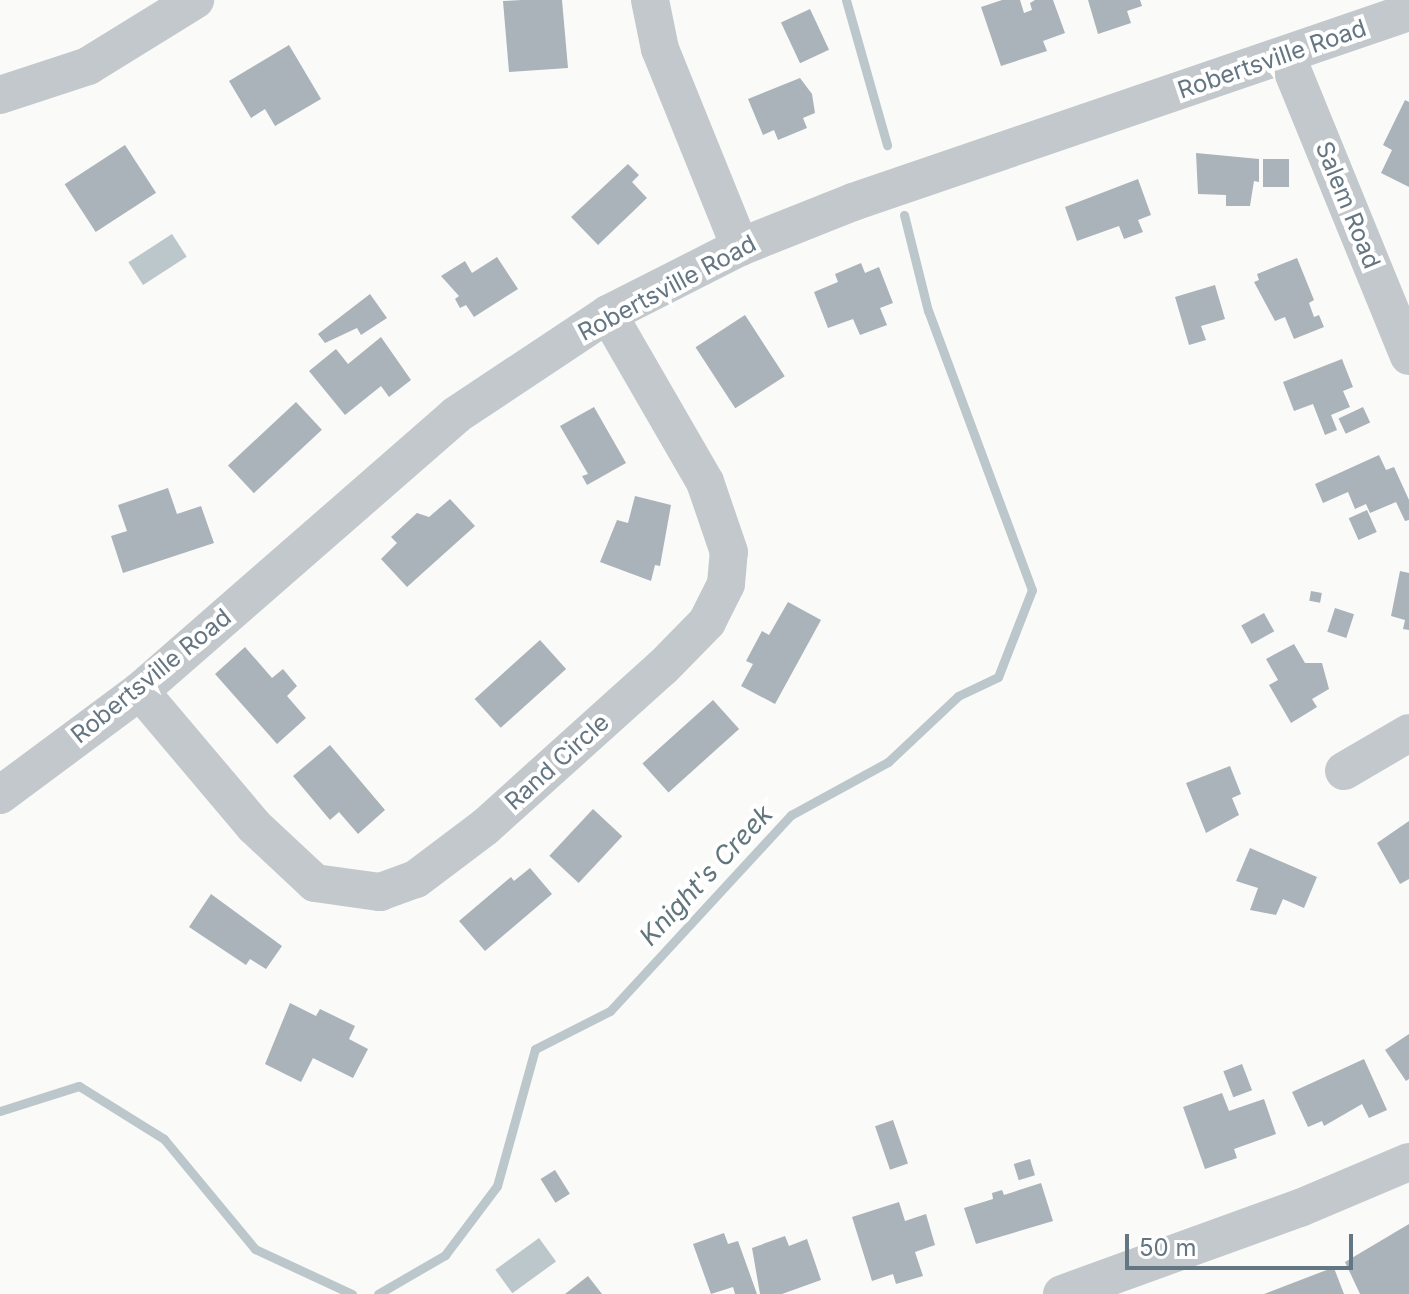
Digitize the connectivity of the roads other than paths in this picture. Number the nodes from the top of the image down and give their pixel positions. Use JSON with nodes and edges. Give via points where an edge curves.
{"nodes":[{"id":1,"x":195,"y":0,"type":"edge"},
{"id":2,"x":650,"y":0,"type":"edge"},
{"id":3,"x":1409,"y":12,"type":"edge"},
{"id":4,"x":1286,"y":55,"type":"junction"},
{"id":5,"x":0,"y":95,"type":"edge"},
{"id":6,"x":740,"y":247,"type":"junction"},
{"id":7,"x":608,"y":314,"type":"junction"},
{"id":8,"x":1409,"y":356,"type":"edge"},
{"id":9,"x":140,"y":691,"type":"junction"},
{"id":10,"x":1409,"y":733,"type":"edge"},
{"id":11,"x":1344,"y":771,"type":"dead end"},
{"id":12,"x":0,"y":795,"type":"edge"},
{"id":13,"x":1409,"y":1162,"type":"edge"},
{"id":14,"x":1062,"y":1294,"type":"edge"}],
"edges":[{"from":1,"to":5,"type":"street","via":[[88,66]]},
{"from":2,"to":6,"type":"street","via":[[660,49]]},
{"from":3,"to":4,"type":"street","name":"Robertsville Road"},
{"from":4,"to":6,"type":"street","name":"Robertsville Road","via":[[853,202]]},
{"from":4,"to":8,"type":"street","name":"Salem Road"},
{"from":6,"to":7,"type":"street","name":"Robertsville Road"},
{"from":7,"to":9,"type":"street","name":"Robertsville Road","via":[[456,415]]},
{"from":7,"to":9,"type":"street","name":"Rand Circle","via":[[705,482],[729,552],[726,584],[707,622],[663,667],[485,827],[416,879],[380,892],[315,883],[262,835]]},
{"from":9,"to":12,"type":"street","name":"Robertsville Road"},
{"from":10,"to":11,"type":"street"},
{"from":13,"to":14,"type":"street","via":[[1300,1208]]}]}
